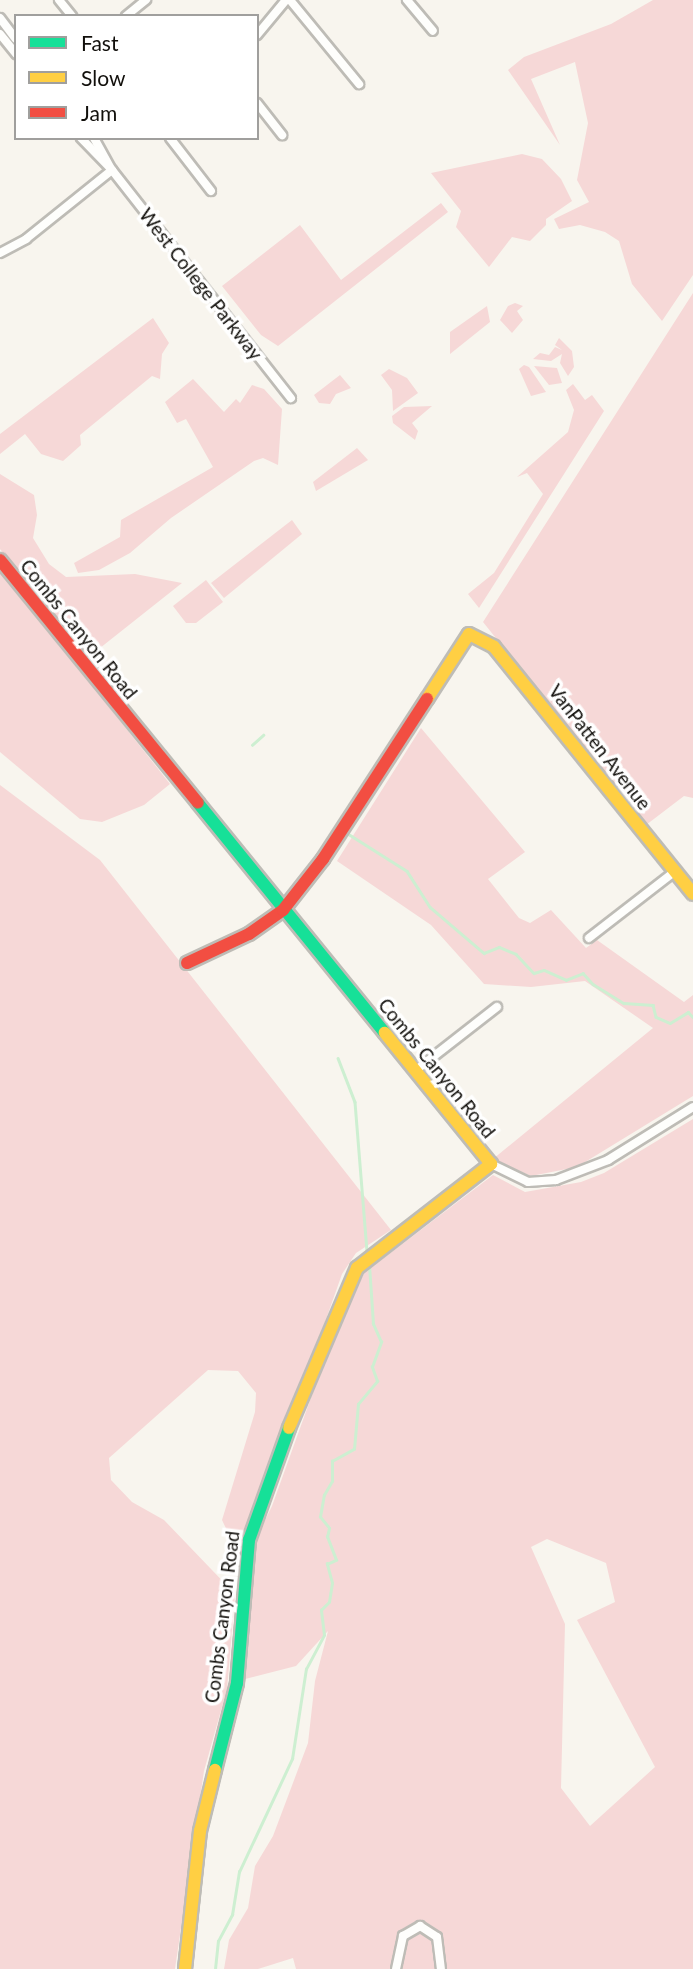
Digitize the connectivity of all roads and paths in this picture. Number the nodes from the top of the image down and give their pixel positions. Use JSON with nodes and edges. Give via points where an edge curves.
{"nodes":[{"id":1,"x":59,"y":0,"type":"edge"},
{"id":2,"x":146,"y":0,"type":"edge"},
{"id":3,"x":288,"y":0,"type":"edge"},
{"id":4,"x":407,"y":0,"type":"edge"},
{"id":5,"x":70,"y":14,"type":"edge"},
{"id":6,"x":128,"y":14,"type":"edge"},
{"id":7,"x":0,"y":18,"type":"edge"},
{"id":8,"x":433,"y":31,"type":"dead end"},
{"id":9,"x":259,"y":33,"type":"edge"},
{"id":10,"x":0,"y":34,"type":"edge"},
{"id":11,"x":14,"y":36,"type":"edge"},
{"id":12,"x":14,"y":52,"type":"edge"},
{"id":13,"x":359,"y":84,"type":"dead end"},
{"id":14,"x":259,"y":106,"type":"edge"},
{"id":15,"x":282,"y":135,"type":"dead end"},
{"id":16,"x":83,"y":140,"type":"edge"},
{"id":17,"x":95,"y":140,"type":"edge"},
{"id":18,"x":172,"y":140,"type":"edge"},
{"id":19,"x":112,"y":170,"type":"junction"},
{"id":20,"x":211,"y":191,"type":"dead end"},
{"id":21,"x":0,"y":253,"type":"edge"},
{"id":22,"x":291,"y":398,"type":"dead end"},
{"id":23,"x":0,"y":560,"type":"edge"},
{"id":24,"x":674,"y":872,"type":"junction"},
{"id":25,"x":693,"y":894,"type":"edge"},
{"id":26,"x":282,"y":910,"type":"junction"},
{"id":27,"x":589,"y":938,"type":"dead end"},
{"id":28,"x":187,"y":963,"type":"dead end"},
{"id":29,"x":497,"y":1007,"type":"dead end"},
{"id":30,"x":415,"y":1071,"type":"junction"},
{"id":31,"x":693,"y":1107,"type":"edge"},
{"id":32,"x":491,"y":1164,"type":"junction"},
{"id":33,"x":185,"y":1969,"type":"edge"},
{"id":34,"x":396,"y":1969,"type":"edge"},
{"id":35,"x":441,"y":1969,"type":"edge"}],
"edges":[{"from":1,"to":5,"type":"street"},
{"from":2,"to":6,"type":"street"},
{"from":3,"to":9,"type":"street"},
{"from":3,"to":13,"type":"street"},
{"from":4,"to":8,"type":"street"},
{"from":7,"to":11,"type":"street"},
{"from":10,"to":12,"type":"street"},
{"from":14,"to":15,"type":"street"},
{"from":16,"to":19,"type":"street","name":"West College Parkway"},
{"from":17,"to":19,"type":"street","name":"West College Parkway"},
{"from":18,"to":20,"type":"street"},
{"from":19,"to":21,"type":"street","via":[[26,239]]},
{"from":19,"to":22,"type":"street","name":"West College Parkway"},
{"from":23,"to":26,"type":"street","name":"Combs Canyon Road"},
{"from":24,"to":25,"type":"street","name":"VanPatten Avenue"},
{"from":24,"to":26,"type":"street","name":"VanPatten Avenue","via":[[511,666],[495,648],[469,634],[323,859]]},
{"from":24,"to":27,"type":"street"},
{"from":26,"to":28,"type":"street","via":[[249,934]]},
{"from":26,"to":30,"type":"street","name":"Combs Canyon Road"},
{"from":29,"to":30,"type":"street"},
{"from":30,"to":32,"type":"street","name":"Combs Canyon Road"},
{"from":31,"to":32,"type":"street","via":[[608,1160],[556,1180],[528,1182]]},
{"from":32,"to":33,"type":"street","name":"Combs Canyon Road","via":[[357,1268],[284,1439],[248,1540],[237,1683],[200,1831]]},
{"from":34,"to":35,"type":"street","via":[[403,1936],[410,1929],[430,1929],[441,1950]]}]}
